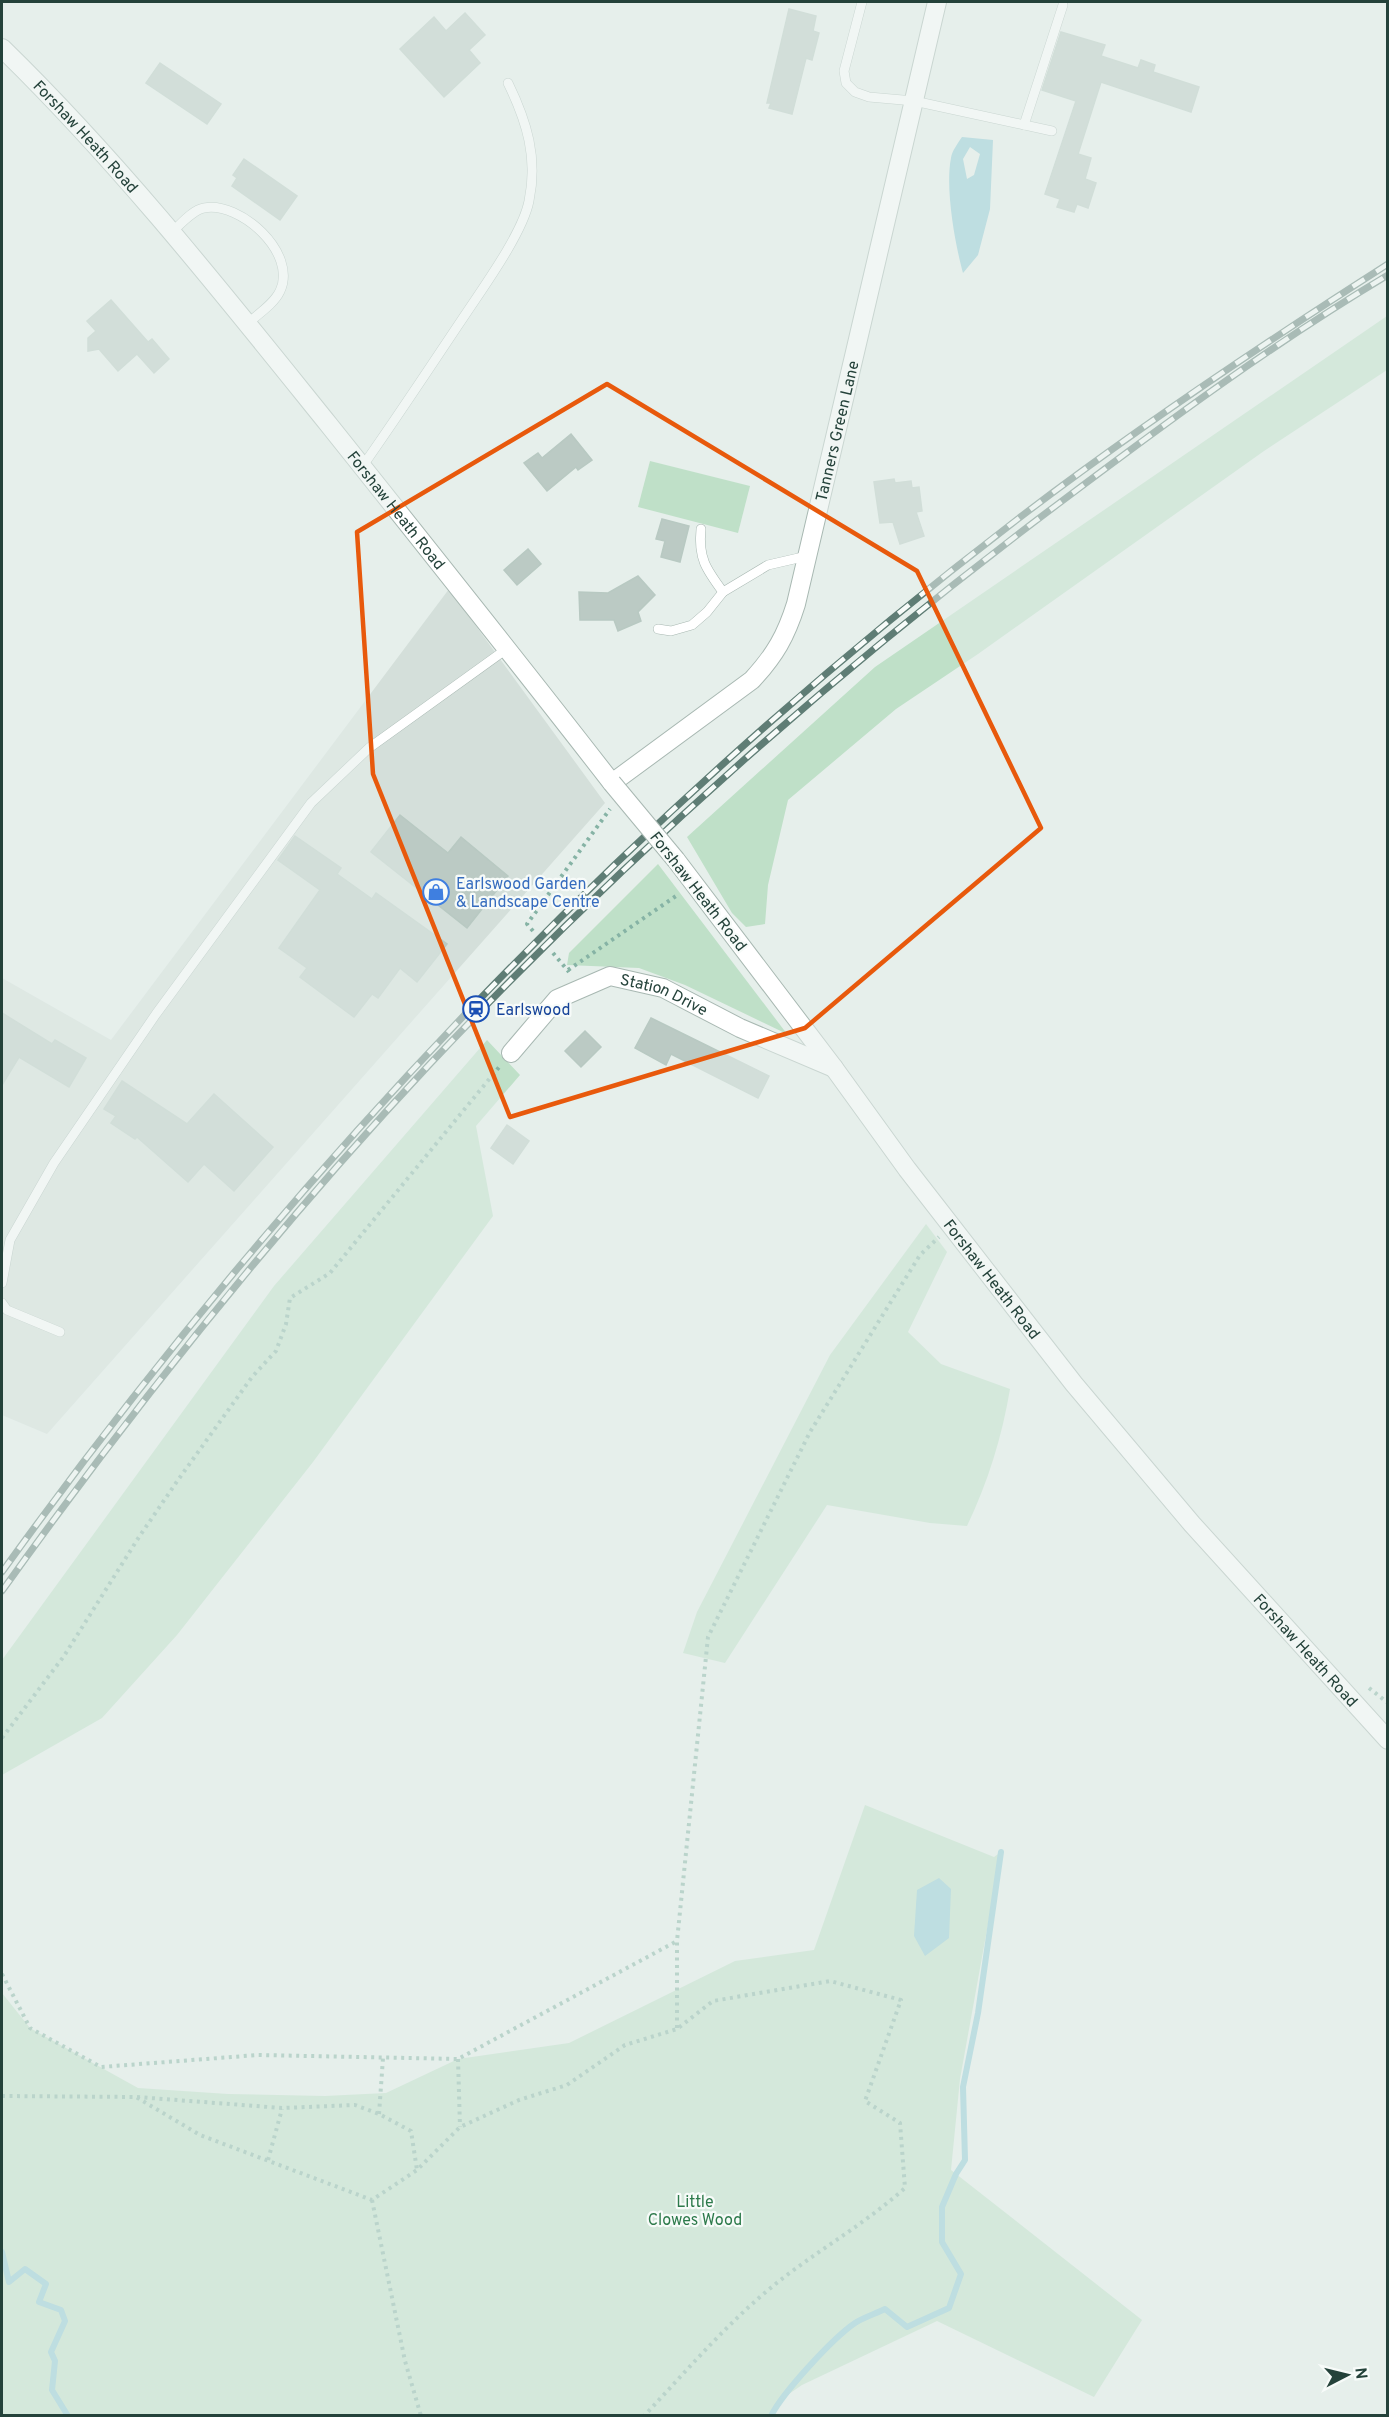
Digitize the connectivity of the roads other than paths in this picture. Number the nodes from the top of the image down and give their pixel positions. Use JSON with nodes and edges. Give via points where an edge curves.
{"nodes":[{"id":1,"x":862,"y":2,"type":"edge"},
{"id":2,"x":937,"y":2,"type":"edge"},
{"id":3,"x":1063,"y":5,"type":"dead end"},
{"id":4,"x":2,"y":48,"type":"edge"},
{"id":5,"x":508,"y":83,"type":"dead end"},
{"id":6,"x":914,"y":102,"type":"junction"},
{"id":7,"x":1024,"y":125,"type":"junction"},
{"id":8,"x":1052,"y":131,"type":"dead end"},
{"id":9,"x":171,"y":233,"type":"junction"},
{"id":10,"x":247,"y":324,"type":"junction"},
{"id":11,"x":362,"y":467,"type":"junction"},
{"id":12,"x":701,"y":529,"type":"dead end"},
{"id":13,"x":807,"y":556,"type":"junction"},
{"id":14,"x":723,"y":592,"type":"junction"},
{"id":15,"x":658,"y":629,"type":"dead end"},
{"id":16,"x":508,"y":648,"type":"junction"},
{"id":17,"x":612,"y":783,"type":"junction"},
{"id":18,"x":511,"y":1053,"type":"road end"},
{"id":19,"x":834,"y":1068,"type":"junction"},
{"id":20,"x":2,"y":1282,"type":"edge"},
{"id":21,"x":2,"y":1303,"type":"edge"},
{"id":22,"x":60,"y":1332,"type":"dead end"},
{"id":23,"x":1388,"y":1740,"type":"edge"}],
"edges":[{"from":1,"to":6,"type":"lane","via":[[845,63],[846,83],[855,92],[869,97]]},
{"from":2,"to":6,"type":"street","name":"Tanners Green Lane"},
{"from":3,"to":7,"type":"lane"},
{"from":4,"to":9,"type":"street","name":"Forshaw Heath Road","via":[[59,104]]},
{"from":5,"to":11,"type":"lane","via":[[523,113],[531,147],[533,176],[529,204],[495,270]]},
{"from":6,"to":7,"type":"lane"},
{"from":6,"to":13,"type":"street","name":"Tanners Green Lane"},
{"from":7,"to":8,"type":"lane"},
{"from":9,"to":10,"type":"street","name":"Forshaw Heath Road"},
{"from":9,"to":10,"type":"lane","via":[[193,213],[213,207],[231,211],[271,241],[284,267],[280,291]]},
{"from":10,"to":11,"type":"street","name":"Forshaw Heath Road"},
{"from":11,"to":16,"type":"street","name":"Forshaw Heath Road"},
{"from":12,"to":14,"type":"lane","via":[[700,553]]},
{"from":13,"to":14,"type":"lane","via":[[768,565]]},
{"from":13,"to":17,"type":"street","name":"Tanners Green Lane","via":[[787,632],[766,665],[733,695]]},
{"from":14,"to":15,"type":"lane","via":[[692,625],[671,631]]},
{"from":16,"to":17,"type":"street","name":"Forshaw Heath Road"},
{"from":16,"to":20,"type":"lane","via":[[369,748],[311,803],[156,1014],[54,1164],[10,1240]]},
{"from":17,"to":19,"type":"street","name":"Forshaw Heath Road","bridge":true,"via":[[676,860]]},
{"from":18,"to":19,"type":"street","name":"Station Drive","via":[[557,999],[610,976],[663,988],[740,1028]]},
{"from":19,"to":23,"type":"street","name":"Forshaw Heath Road","via":[[1074,1384],[1185,1515]]},
{"from":21,"to":22,"type":"lane","via":[[7,1310]]}]}
